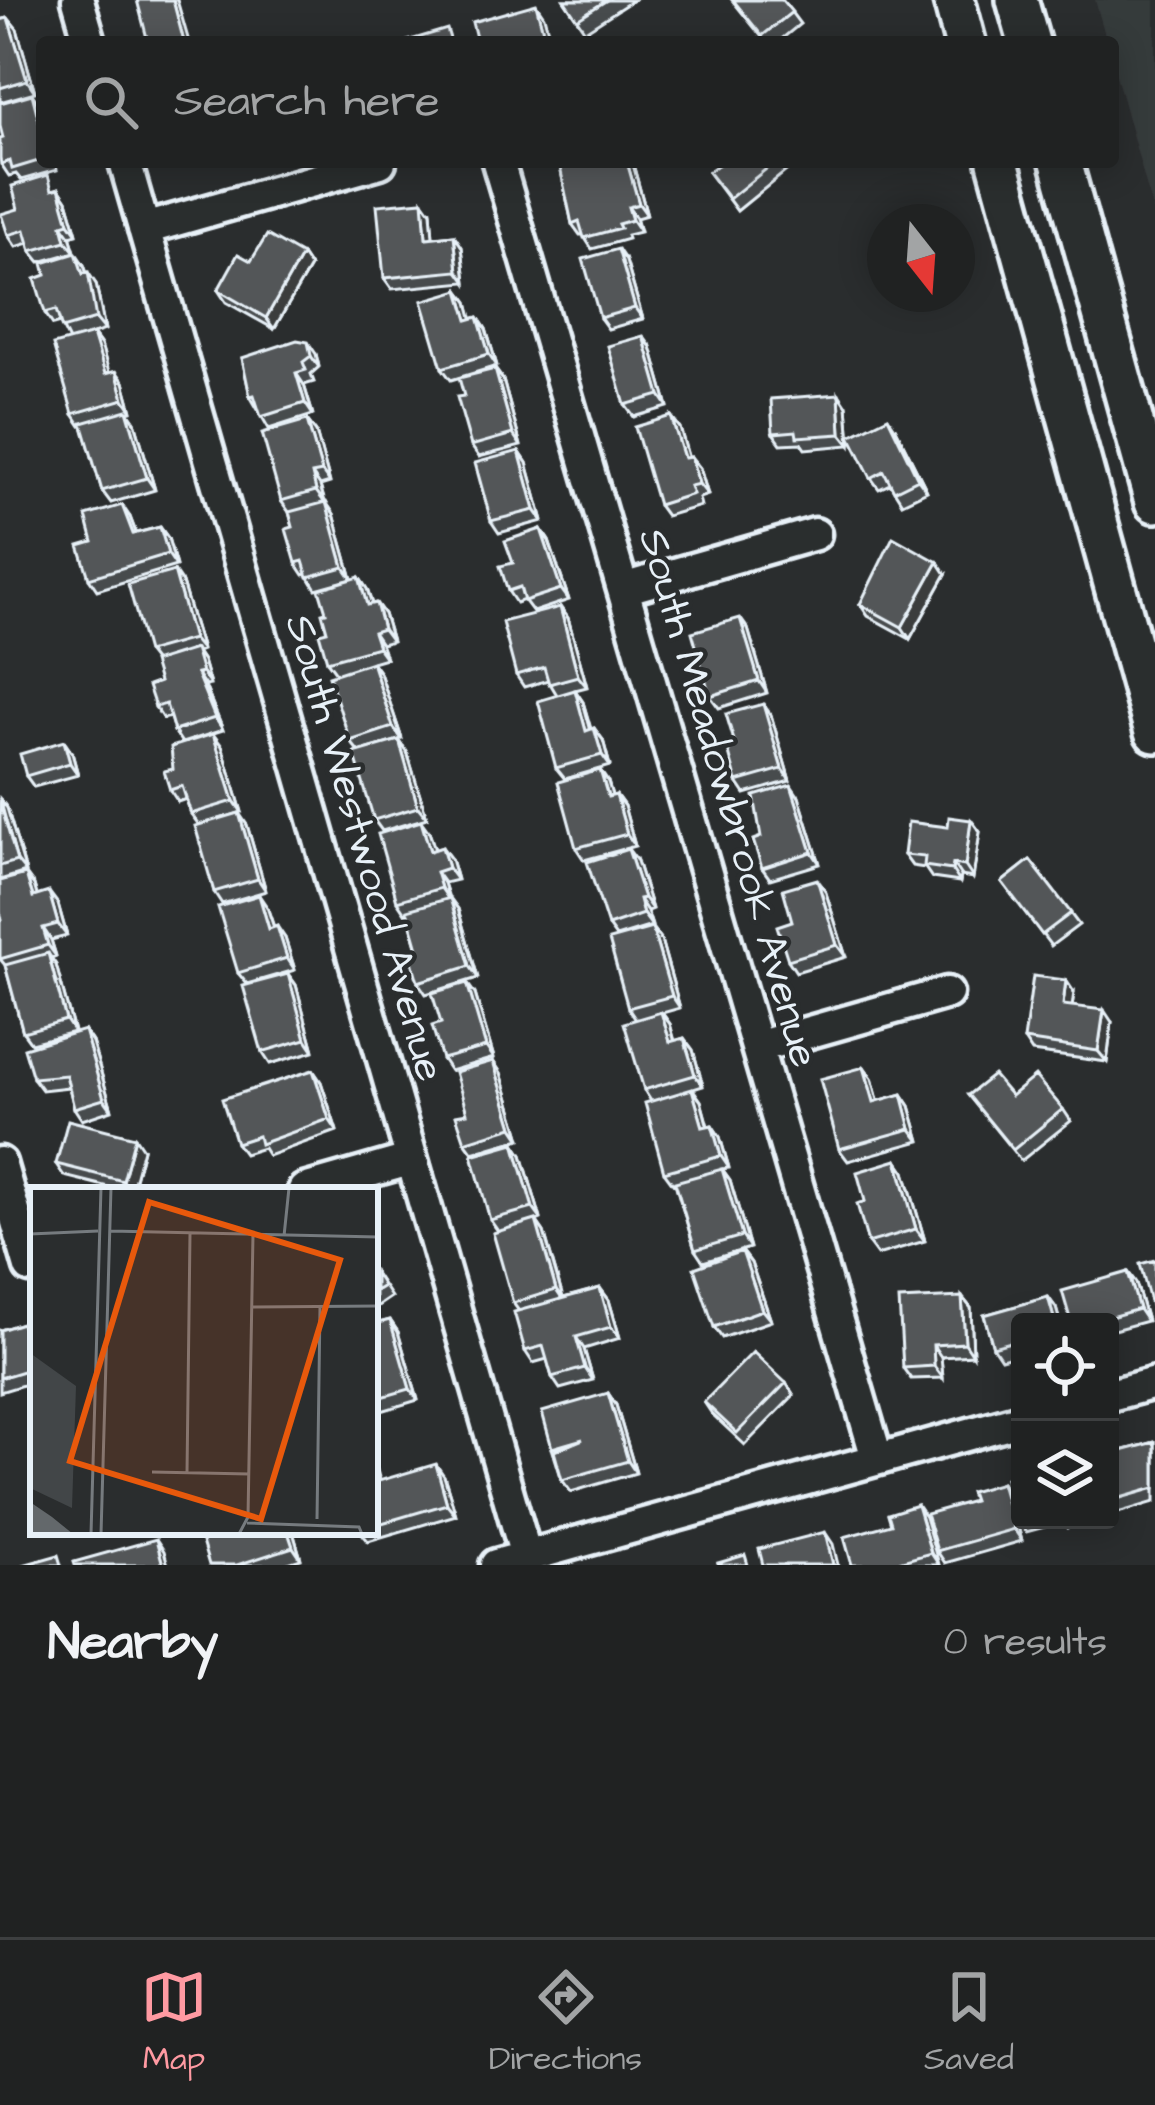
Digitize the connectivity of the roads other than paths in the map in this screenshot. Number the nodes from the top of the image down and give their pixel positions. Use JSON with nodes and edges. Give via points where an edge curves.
{"nodes":[{"id":1,"x":78,"y":0,"type":"edge"},
{"id":2,"x":954,"y":0,"type":"edge"},
{"id":3,"x":1017,"y":0,"type":"edge"},
{"id":4,"x":88,"y":36,"type":"edge"},
{"id":5,"x":963,"y":36,"type":"edge"},
{"id":6,"x":1026,"y":36,"type":"edge"},
{"id":7,"x":127,"y":168,"type":"edge"},
{"id":8,"x":359,"y":168,"type":"edge"},
{"id":9,"x":500,"y":168,"type":"edge"},
{"id":10,"x":1000,"y":168,"type":"edge"},
{"id":11,"x":1063,"y":168,"type":"edge"},
{"id":12,"x":144,"y":229,"type":"junction"},
{"id":13,"x":1155,"y":502,"type":"edge"},
{"id":14,"x":815,"y":534,"type":"dead end"},
{"id":15,"x":623,"y":589,"type":"junction"},
{"id":16,"x":1155,"y":731,"type":"edge"},
{"id":17,"x":947,"y":993,"type":"dead end"},
{"id":18,"x":757,"y":1047,"type":"junction"},
{"id":19,"x":409,"y":1160,"type":"junction"},
{"id":20,"x":0,"y":1162,"type":"edge"},
{"id":21,"x":314,"y":1187,"type":"edge"},
{"id":22,"x":30,"y":1260,"type":"edge"},
{"id":23,"x":30,"y":1268,"type":"edge"},
{"id":24,"x":0,"y":1276,"type":"edge"},
{"id":25,"x":1155,"y":1383,"type":"edge"},
{"id":26,"x":1119,"y":1393,"type":"edge"},
{"id":27,"x":1016,"y":1421,"type":"edge"},
{"id":28,"x":877,"y":1458,"type":"junction"},
{"id":29,"x":526,"y":1556,"type":"junction"},
{"id":30,"x":496,"y":1565,"type":"edge"}],
"edges":[{"from":1,"to":4,"type":"street"},
{"from":2,"to":5,"type":"main road"},
{"from":3,"to":6,"type":"main road"},
{"from":7,"to":12,"type":"street","name":"South Westwood Avenue"},
{"from":8,"to":12,"type":"street"},
{"from":9,"to":15,"type":"street","name":"South Meadowbrook Avenue"},
{"from":10,"to":16,"type":"main road"},
{"from":11,"to":13,"type":"main road"},
{"from":12,"to":19,"type":"street","name":"South Westwood Avenue"},
{"from":14,"to":15,"type":"street"},
{"from":15,"to":18,"type":"street","name":"South Meadowbrook Avenue"},
{"from":17,"to":18,"type":"street"},
{"from":18,"to":28,"type":"street","name":"South Meadowbrook Avenue"},
{"from":19,"to":21,"type":"street"},
{"from":19,"to":29,"type":"street","name":"South Westwood Avenue"},
{"from":20,"to":22,"type":"street"},
{"from":23,"to":24,"type":"street"},
{"from":25,"to":26,"type":"street"},
{"from":27,"to":28,"type":"street"},
{"from":28,"to":29,"type":"street"},
{"from":29,"to":30,"type":"street"}]}
